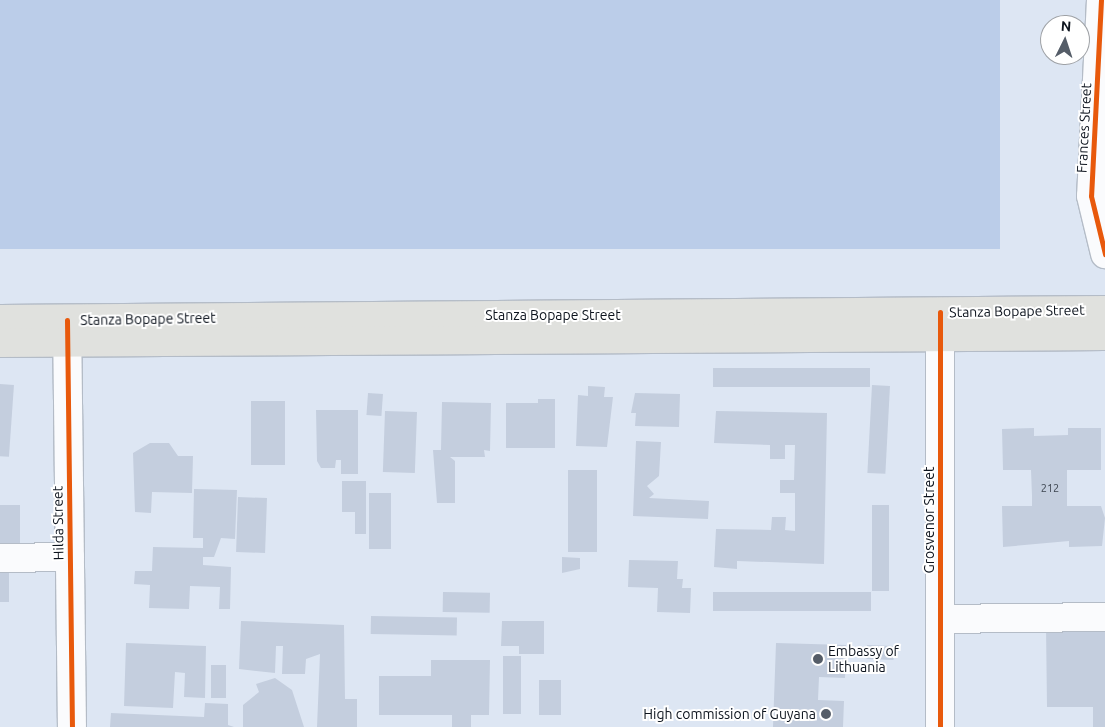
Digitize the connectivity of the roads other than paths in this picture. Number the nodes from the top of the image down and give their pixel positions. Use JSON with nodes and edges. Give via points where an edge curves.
{"nodes":[{"id":1,"x":1101,"y":0,"type":"edge"},
{"id":2,"x":1105,"y":254,"type":"edge"},
{"id":3,"x":1105,"y":310,"type":"edge"},
{"id":4,"x":0,"y":319,"type":"edge"},
{"id":5,"x":941,"y":324,"type":"junction"},
{"id":6,"x":67,"y":331,"type":"junction"},
{"id":7,"x":1105,"y":336,"type":"edge"},
{"id":8,"x":0,"y":343,"type":"edge"},
{"id":9,"x":70,"y":557,"type":"junction"},
{"id":10,"x":0,"y":558,"type":"edge"},
{"id":11,"x":1105,"y":616,"type":"edge"},
{"id":12,"x":940,"y":619,"type":"junction"},
{"id":13,"x":72,"y":727,"type":"edge"},
{"id":14,"x":940,"y":727,"type":"edge"}],
"edges":[{"from":1,"to":2,"type":"street","name":"Frances Street","via":[[1092,196]]},
{"from":3,"to":5,"type":"main road","name":"Stanza Bopape Street"},
{"from":4,"to":6,"type":"main road","name":"Stanza Bopape Street"},
{"from":5,"to":6,"type":"main road","name":"Stanza Bopape Street"},
{"from":5,"to":7,"type":"main road","name":"Stanza Bopape Street"},
{"from":5,"to":12,"type":"street","name":"Grosvenor Street"},
{"from":6,"to":8,"type":"main road","name":"Stanza Bopape Street"},
{"from":6,"to":9,"type":"street","name":"Hilda Street"},
{"from":9,"to":10,"type":"street"},
{"from":9,"to":13,"type":"street","name":"Hilda Street"},
{"from":11,"to":12,"type":"street"},
{"from":12,"to":14,"type":"street","name":"Grosvenor Street"}]}
